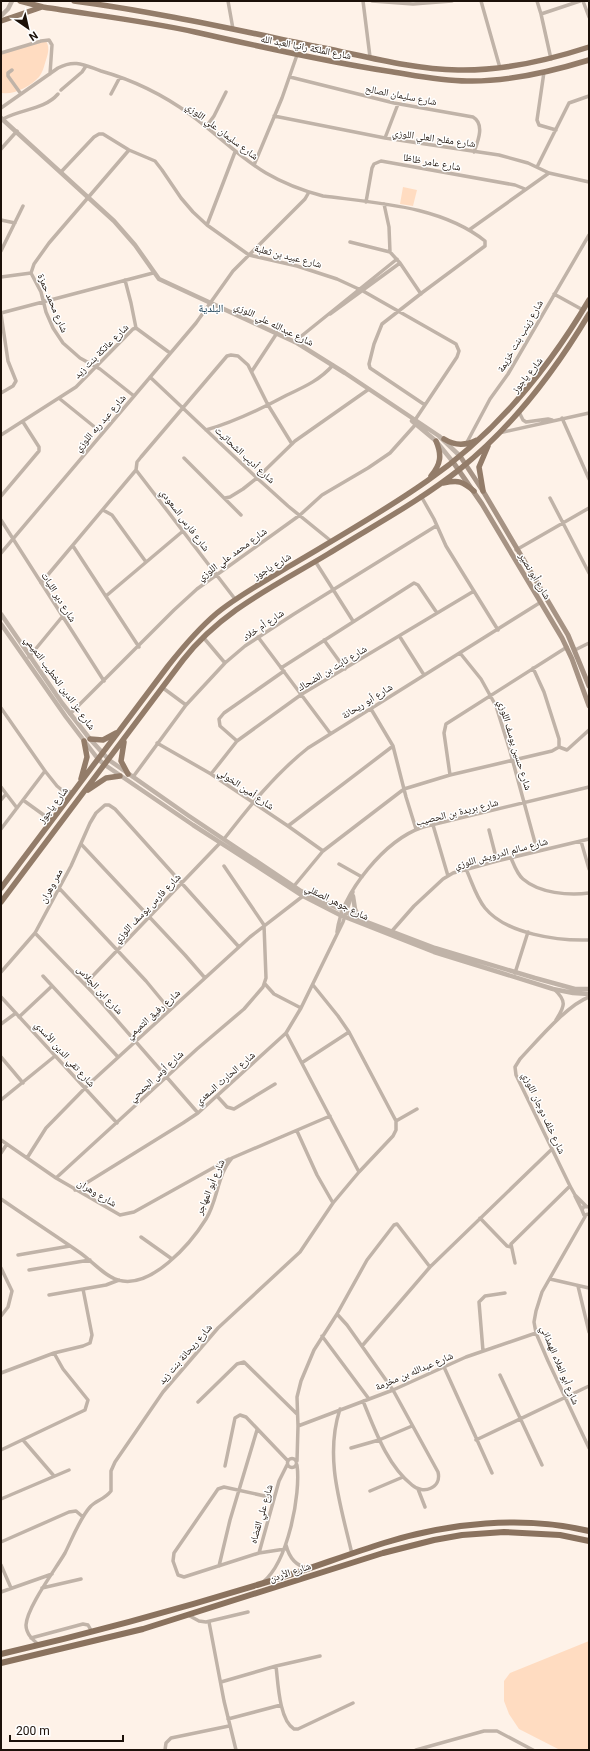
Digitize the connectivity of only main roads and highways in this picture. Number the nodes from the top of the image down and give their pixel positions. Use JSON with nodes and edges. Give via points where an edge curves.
{"nodes":[{"id":1,"x":20,"y":1,"type":"edge"},
{"id":2,"x":74,"y":1,"type":"edge"},
{"id":3,"x":27,"y":2,"type":"edge"},
{"id":4,"x":43,"y":7,"type":"junction"},
{"id":5,"x":1,"y":17,"type":"edge"},
{"id":6,"x":589,"y":47,"type":"edge"},
{"id":7,"x":589,"y":60,"type":"edge"},
{"id":8,"x":589,"y":300,"type":"edge"},
{"id":9,"x":589,"y":314,"type":"edge"},
{"id":10,"x":482,"y":437,"type":"junction"},
{"id":11,"x":444,"y":439,"type":"road end"},
{"id":12,"x":490,"y":441,"type":"junction"},
{"id":13,"x":436,"y":442,"type":"road end"},
{"id":14,"x":460,"y":456,"type":"junction"},
{"id":15,"x":453,"y":462,"type":"junction"},
{"id":16,"x":466,"y":465,"type":"junction"},
{"id":17,"x":459,"y":470,"type":"junction"},
{"id":18,"x":426,"y":482,"type":"junction"},
{"id":19,"x":441,"y":483,"type":"junction"},
{"id":20,"x":474,"y":491,"type":"junction"},
{"id":21,"x":483,"y":491,"type":"junction"},
{"id":22,"x":589,"y":686,"type":"edge"},
{"id":23,"x":589,"y":706,"type":"edge"},
{"id":24,"x":121,"y":729,"type":"junction"},
{"id":25,"x":124,"y":739,"type":"junction"},
{"id":26,"x":131,"y":775,"type":"road end"},
{"id":27,"x":120,"y":776,"type":"road end"},
{"id":28,"x":80,"y":785,"type":"junction"},
{"id":29,"x":79,"y":798,"type":"junction"},
{"id":30,"x":1,"y":888,"type":"edge"},
{"id":31,"x":1,"y":902,"type":"edge"},
{"id":32,"x":589,"y":1532,"type":"edge"},
{"id":33,"x":589,"y":1541,"type":"edge"},
{"id":34,"x":1,"y":1654,"type":"edge"},
{"id":35,"x":1,"y":1663,"type":"edge"}],
"edges":[{"from":1,"to":3,"type":"main road","name":"شارع الملكة رانيا العبد الله"},
{"from":2,"to":6,"type":"main road","name":"شارع الملكة رانيا العبد الله","via":[[233,29],[370,57],[458,70],[500,68],[550,59]]},
{"from":3,"to":4,"type":"main road","name":"شارع الملكة رانيا العبد الله"},
{"from":4,"to":5,"type":"main road"},
{"from":4,"to":7,"type":"main road","name":"شارع الملكة رانيا العبد الله","via":[[194,32],[297,55],[426,78],[480,81],[544,72]]},
{"from":8,"to":10,"type":"main road","name":"شارع ياجوز","via":[[537,377]]},
{"from":9,"to":12,"type":"main road","name":"شارع ياجوز","via":[[519,412]]},
{"from":10,"to":11,"type":"main road","via":[[466,444],[451,443]]},
{"from":10,"to":14,"type":"main road","name":"شارع ياجوز"},
{"from":12,"to":16,"type":"main road","name":"شارع ياجوز"},
{"from":12,"to":21,"type":"main road","via":[[480,464]]},
{"from":13,"to":18,"type":"main road","via":[[440,451],[440,463]]},
{"from":14,"to":15,"type":"main road","name":"شارع ياجوز"},
{"from":14,"to":16,"type":"main road","name":"شارع أبو نصير"},
{"from":15,"to":17,"type":"main road","name":"شارع أبو نصير"},
{"from":15,"to":18,"type":"main road","name":"شارع ياجوز"},
{"from":16,"to":17,"type":"main road","name":"شارع ياجوز"},
{"from":16,"to":21,"type":"main road","name":"شارع أبو نصير"},
{"from":17,"to":19,"type":"main road","name":"شارع ياجوز"},
{"from":17,"to":20,"type":"main road","name":"شارع أبو نصير"},
{"from":18,"to":24,"type":"main road","name":"شارع ياجوز","via":[[235,599],[216,614],[186,644]]},
{"from":19,"to":20,"type":"main road","via":[[459,481]]},
{"from":19,"to":25,"type":"main road","name":"شارع ياجوز","via":[[246,602],[220,621],[183,660]]},
{"from":20,"to":23,"type":"main road","name":"شارع أبو نصير","via":[[567,647]]},
{"from":21,"to":22,"type":"main road","name":"شارع أبو نصير","via":[[562,624]]},
{"from":24,"to":28,"type":"main road","name":"شارع ياجوز"},
{"from":24,"to":28,"type":"main road","via":[[105,740],[87,740],[87,757]]},
{"from":25,"to":26,"type":"main road","via":[[121,759]]},
{"from":25,"to":29,"type":"main road","name":"شارع ياجوز"},
{"from":27,"to":29,"type":"main road","via":[[100,781]]},
{"from":28,"to":30,"type":"main road","name":"شارع ياجوز"},
{"from":29,"to":31,"type":"main road","name":"شارع ياجوز"},
{"from":32,"to":34,"type":"highway","name":"شارع الأردن","via":[[525,1524],[477,1525],[435,1530],[385,1543],[259,1585],[93,1632]]},
{"from":33,"to":35,"type":"highway","name":"شارع الأردن","via":[[560,1535],[504,1532],[434,1540],[383,1553],[143,1629]]}]}
